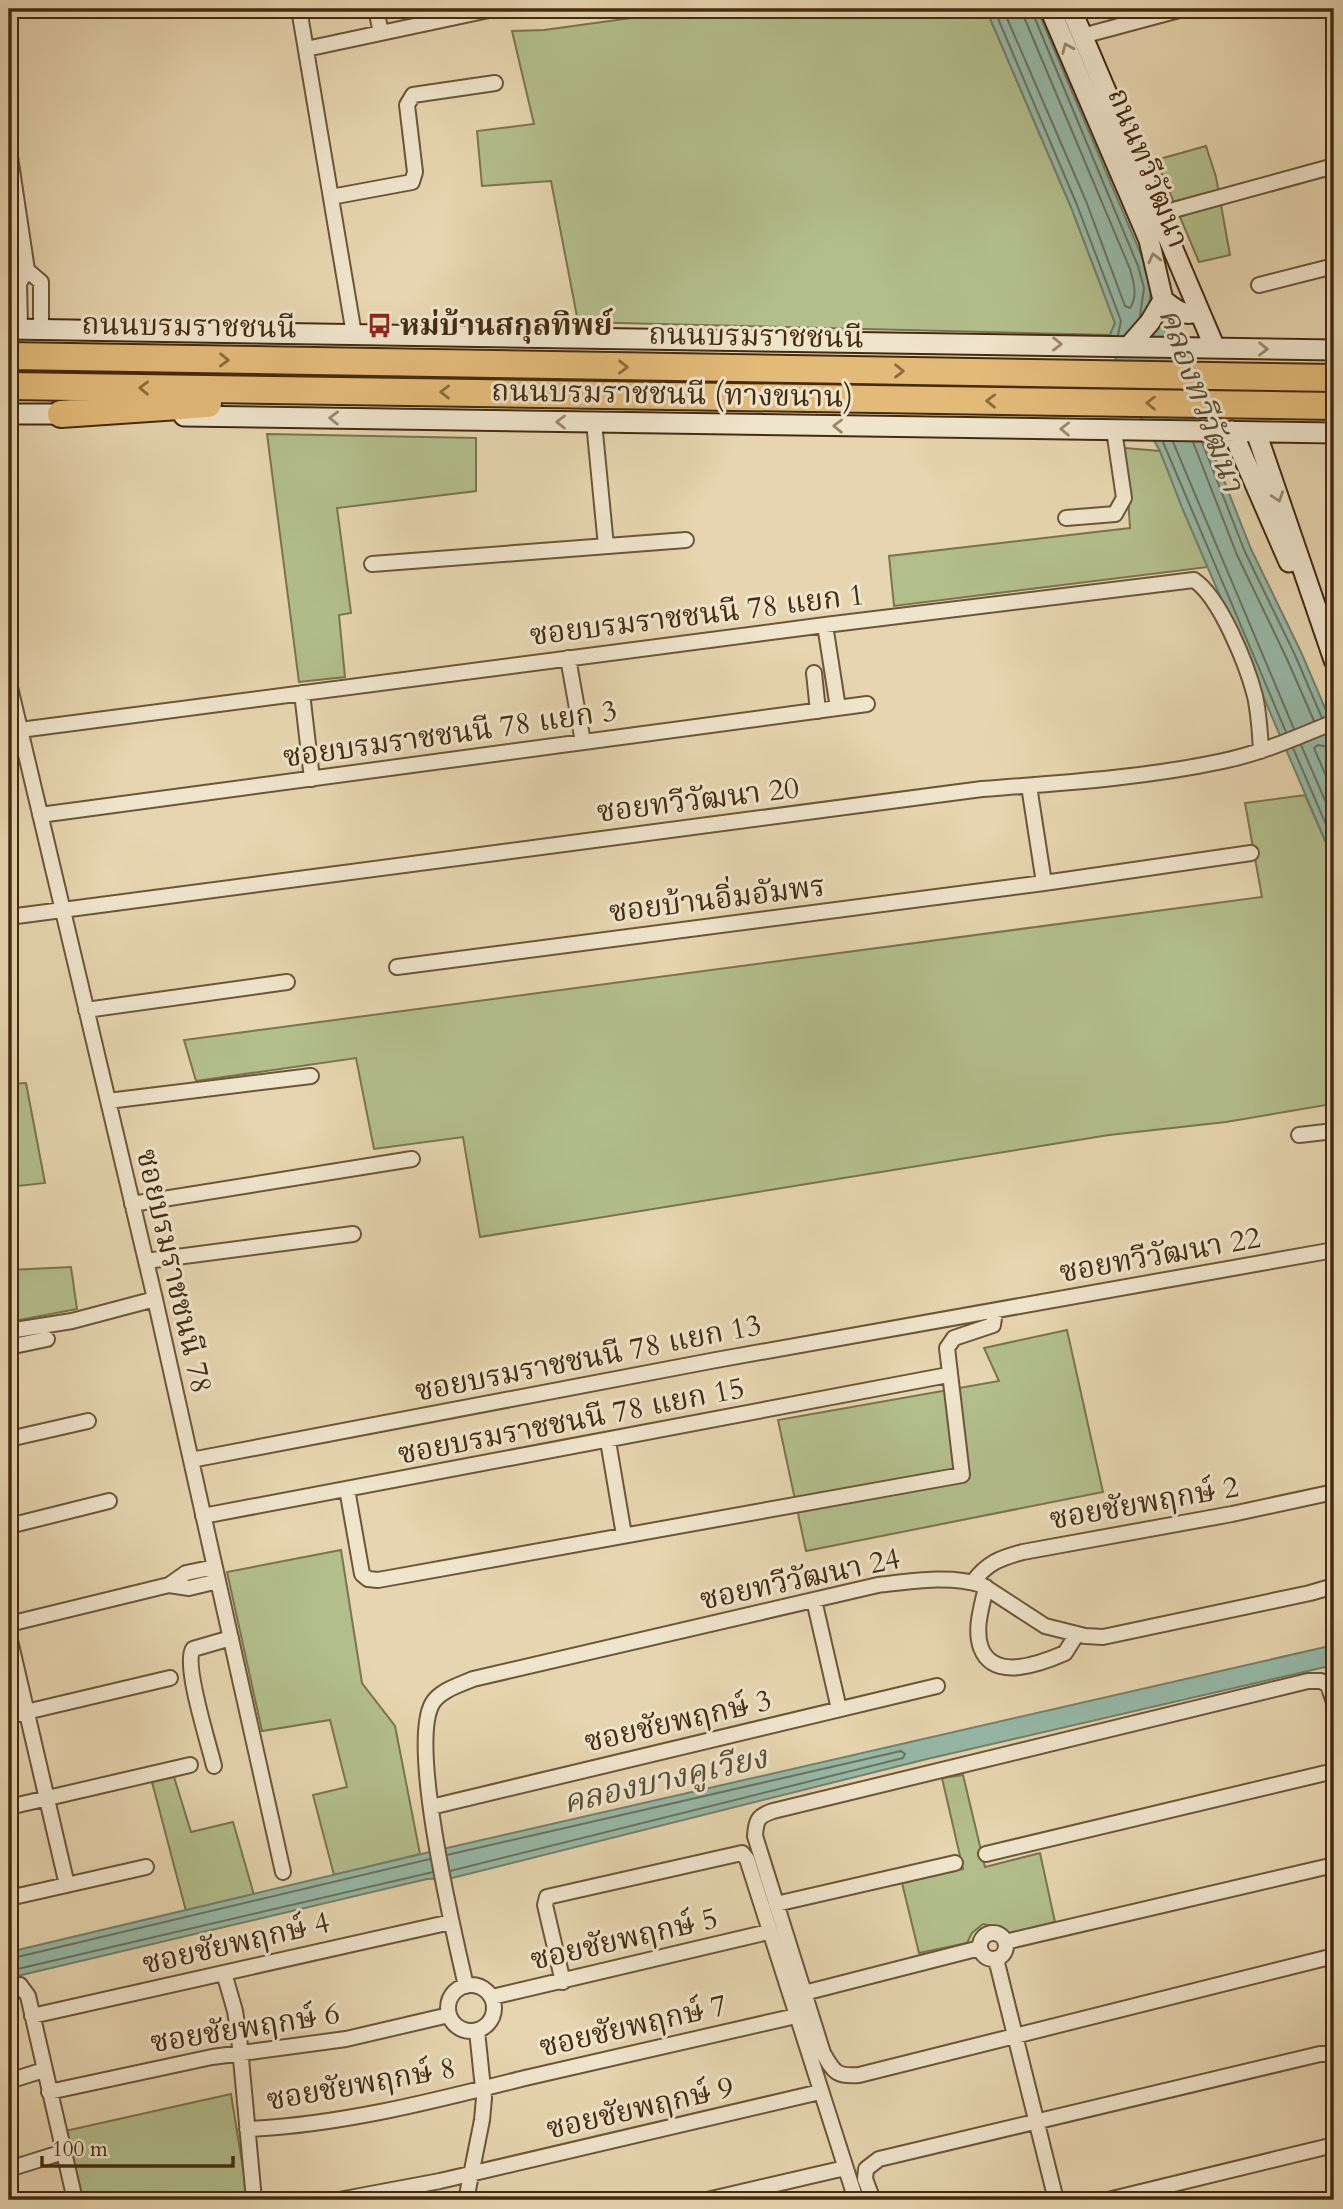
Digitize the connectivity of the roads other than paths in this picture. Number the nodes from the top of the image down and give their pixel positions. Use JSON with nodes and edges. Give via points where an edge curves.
{"nodes":[{"id":1,"x":299,"y":9,"type":"edge"},
{"id":2,"x":376,"y":9,"type":"edge"},
{"id":3,"x":1050,"y":9,"type":"edge"},
{"id":4,"x":1071,"y":9,"type":"edge"},
{"id":5,"x":1183,"y":9,"type":"edge"},
{"id":6,"x":489,"y":10,"type":"edge"},
{"id":7,"x":446,"y":14,"type":"edge"},
{"id":8,"x":380,"y":33,"type":"junction"},
{"id":9,"x":1082,"y":36,"type":"junction"},
{"id":10,"x":306,"y":49,"type":"junction"},
{"id":11,"x":495,"y":83,"type":"dead end"},
{"id":12,"x":9,"y":150,"type":"edge"},
{"id":13,"x":1334,"y":166,"type":"edge"},
{"id":14,"x":10,"y":167,"type":"edge"},
{"id":15,"x":331,"y":197,"type":"junction"},
{"id":16,"x":1159,"y":214,"type":"junction"},
{"id":17,"x":1334,"y":266,"type":"edge"},
{"id":18,"x":27,"y":270,"type":"junction"},
{"id":19,"x":9,"y":273,"type":"edge"},
{"id":20,"x":1259,"y":285,"type":"dead end"},
{"id":21,"x":1163,"y":299,"type":"junction"},
{"id":22,"x":1199,"y":311,"type":"junction"},
{"id":23,"x":14,"y":329,"type":"edge"},
{"id":24,"x":41,"y":329,"type":"junction"},
{"id":25,"x":354,"y":334,"type":"junction"},
{"id":26,"x":1130,"y":345,"type":"junction"},
{"id":27,"x":1214,"y":348,"type":"junction"},
{"id":28,"x":1334,"y":350,"type":"edge"},
{"id":29,"x":9,"y":356,"type":"edge"},
{"id":30,"x":1334,"y":378,"type":"edge"},
{"id":31,"x":9,"y":386,"type":"edge"},
{"id":32,"x":370,"y":391,"type":"junction"},
{"id":33,"x":1334,"y":406,"type":"edge"},
{"id":34,"x":9,"y":414,"type":"edge"},
{"id":35,"x":61,"y":414,"type":"junction"},
{"id":36,"x":594,"y":422,"type":"junction"},
{"id":37,"x":1124,"y":430,"type":"junction"},
{"id":38,"x":1232,"y":432,"type":"junction"},
{"id":39,"x":1256,"y":432,"type":"junction"},
{"id":40,"x":1334,"y":433,"type":"edge"},
{"id":41,"x":1066,"y":518,"type":"dead end"},
{"id":42,"x":686,"y":540,"type":"dead end"},
{"id":43,"x":606,"y":546,"type":"junction"},
{"id":44,"x":372,"y":564,"type":"dead end"},
{"id":45,"x":825,"y":625,"type":"junction"},
{"id":46,"x":1332,"y":655,"type":"edge"},
{"id":47,"x":568,"y":658,"type":"junction"},
{"id":48,"x":814,"y":673,"type":"dead end"},
{"id":49,"x":9,"y":683,"type":"edge"},
{"id":50,"x":302,"y":693,"type":"junction"},
{"id":51,"x":867,"y":704,"type":"dead end"},
{"id":52,"x":838,"y":708,"type":"junction"},
{"id":53,"x":818,"y":711,"type":"junction"},
{"id":54,"x":1332,"y":723,"type":"edge"},
{"id":55,"x":15,"y":724,"type":"edge"},
{"id":56,"x":583,"y":742,"type":"junction"},
{"id":57,"x":1267,"y":749,"type":"junction"},
{"id":58,"x":312,"y":779,"type":"junction"},
{"id":59,"x":1029,"y":786,"type":"junction"},
{"id":60,"x":40,"y":815,"type":"junction"},
{"id":61,"x":1251,"y":853,"type":"dead end"},
{"id":62,"x":1044,"y":883,"type":"junction"},
{"id":63,"x":62,"y":909,"type":"junction"},
{"id":64,"x":9,"y":917,"type":"edge"},
{"id":65,"x":397,"y":967,"type":"dead end"},
{"id":66,"x":287,"y":982,"type":"dead end"},
{"id":67,"x":86,"y":1010,"type":"junction"},
{"id":68,"x":312,"y":1076,"type":"dead end"},
{"id":69,"x":108,"y":1101,"type":"junction"},
{"id":70,"x":1334,"y":1131,"type":"edge"},
{"id":71,"x":1299,"y":1135,"type":"dead end"},
{"id":72,"x":412,"y":1159,"type":"dead end"},
{"id":73,"x":132,"y":1204,"type":"junction"},
{"id":74,"x":353,"y":1234,"type":"dead end"},
{"id":75,"x":1334,"y":1250,"type":"edge"},
{"id":76,"x":146,"y":1261,"type":"junction"},
{"id":77,"x":155,"y":1299,"type":"junction"},
{"id":78,"x":995,"y":1311,"type":"junction"},
{"id":79,"x":9,"y":1331,"type":"edge"},
{"id":80,"x":47,"y":1339,"type":"dead end"},
{"id":81,"x":9,"y":1346,"type":"edge"},
{"id":82,"x":948,"y":1376,"type":"junction"},
{"id":83,"x":88,"y":1421,"type":"dead end"},
{"id":84,"x":9,"y":1439,"type":"edge"},
{"id":85,"x":608,"y":1440,"type":"junction"},
{"id":86,"x":191,"y":1460,"type":"junction"},
{"id":87,"x":347,"y":1489,"type":"junction"},
{"id":88,"x":1334,"y":1492,"type":"edge"},
{"id":89,"x":109,"y":1502,"type":"dead end"},
{"id":90,"x":204,"y":1516,"type":"junction"},
{"id":91,"x":9,"y":1526,"type":"edge"},
{"id":92,"x":624,"y":1535,"type":"junction"},
{"id":93,"x":216,"y":1574,"type":"junction"},
{"id":94,"x":980,"y":1585,"type":"junction"},
{"id":95,"x":1334,"y":1586,"type":"edge"},
{"id":96,"x":814,"y":1600,"type":"junction"},
{"id":97,"x":9,"y":1624,"type":"edge"},
{"id":98,"x":1077,"y":1634,"type":"junction"},
{"id":99,"x":9,"y":1636,"type":"edge"},
{"id":100,"x":231,"y":1638,"type":"junction"},
{"id":101,"x":170,"y":1678,"type":"dead end"},
{"id":102,"x":937,"y":1686,"type":"dead end"},
{"id":103,"x":1334,"y":1702,"type":"edge"},
{"id":104,"x":839,"y":1709,"type":"junction"},
{"id":105,"x":26,"y":1712,"type":"junction"},
{"id":106,"x":9,"y":1716,"type":"edge"},
{"id":107,"x":190,"y":1765,"type":"dead end"},
{"id":108,"x":214,"y":1766,"type":"dead end"},
{"id":109,"x":1334,"y":1771,"type":"edge"},
{"id":110,"x":47,"y":1798,"type":"junction"},
{"id":111,"x":9,"y":1807,"type":"edge"},
{"id":112,"x":431,"y":1807,"type":"junction"},
{"id":113,"x":986,"y":1854,"type":"dead end"},
{"id":114,"x":956,"y":1863,"type":"dead end"},
{"id":115,"x":1334,"y":1865,"type":"edge"},
{"id":116,"x":146,"y":1867,"type":"dead end"},
{"id":117,"x":283,"y":1872,"type":"dead end"},
{"id":118,"x":67,"y":1885,"type":"junction"},
{"id":119,"x":9,"y":1898,"type":"edge"},
{"id":120,"x":776,"y":1904,"type":"junction"},
{"id":121,"x":451,"y":1922,"type":"junction"},
{"id":122,"x":768,"y":1932,"type":"junction"},
{"id":123,"x":1005,"y":1942,"type":"junction"},
{"id":124,"x":980,"y":1948,"type":"junction"},
{"id":125,"x":1334,"y":1956,"type":"edge"},
{"id":126,"x":996,"y":1959,"type":"junction"},
{"id":127,"x":224,"y":1973,"type":"junction"},
{"id":128,"x":563,"y":1982,"type":"junction"},
{"id":129,"x":9,"y":1986,"type":"edge"},
{"id":130,"x":466,"y":1986,"type":"junction"},
{"id":131,"x":804,"y":1993,"type":"junction"},
{"id":132,"x":492,"y":1997,"type":"junction"},
{"id":133,"x":449,"y":2015,"type":"junction"},
{"id":134,"x":32,"y":2016,"type":"junction"},
{"id":135,"x":796,"y":2016,"type":"junction"},
{"id":136,"x":477,"y":2031,"type":"junction"},
{"id":137,"x":1015,"y":2036,"type":"junction"},
{"id":138,"x":240,"y":2053,"type":"junction"},
{"id":139,"x":1334,"y":2054,"type":"edge"},
{"id":140,"x":44,"y":2070,"type":"junction"},
{"id":141,"x":9,"y":2081,"type":"edge"},
{"id":142,"x":483,"y":2089,"type":"junction"},
{"id":143,"x":50,"y":2092,"type":"junction"},
{"id":144,"x":820,"y":2092,"type":"junction"},
{"id":145,"x":1037,"y":2121,"type":"junction"},
{"id":146,"x":247,"y":2129,"type":"junction"},
{"id":147,"x":1334,"y":2145,"type":"edge"},
{"id":148,"x":63,"y":2152,"type":"junction"},
{"id":149,"x":845,"y":2168,"type":"junction"},
{"id":150,"x":9,"y":2169,"type":"edge"},
{"id":151,"x":471,"y":2174,"type":"junction"},
{"id":152,"x":75,"y":2200,"type":"edge"},
{"id":153,"x":254,"y":2200,"type":"edge"},
{"id":154,"x":339,"y":2200,"type":"edge"},
{"id":155,"x":466,"y":2200,"type":"edge"},
{"id":156,"x":707,"y":2200,"type":"edge"},
{"id":157,"x":856,"y":2200,"type":"edge"},
{"id":158,"x":873,"y":2200,"type":"edge"},
{"id":159,"x":1056,"y":2200,"type":"edge"},
{"id":160,"x":1108,"y":2200,"type":"edge"}],
"edges":[{"from":1,"to":10,"type":"street"},
{"from":2,"to":8,"type":"street"},
{"from":21,"to":3,"type":"main road","name":"ถนนทวีวัฒนา","one_way":true,"via":[[1149,240]]},
{"from":4,"to":9,"type":"main road","name":"ถนนทวีวัฒนา"},
{"from":5,"to":9,"type":"street"},
{"from":6,"to":7,"type":"street"},
{"from":7,"to":8,"type":"street"},
{"from":8,"to":10,"type":"street"},
{"from":9,"to":16,"type":"main road","name":"ถนนทวีวัฒนา"},
{"from":10,"to":15,"type":"street"},
{"from":11,"to":15,"type":"street","via":[[413,95],[407,105],[415,172],[412,182]]},
{"from":12,"to":14,"type":"street"},
{"from":13,"to":16,"type":"street"},
{"from":14,"to":18,"type":"street"},
{"from":15,"to":25,"type":"street"},
{"from":16,"to":22,"type":"main road","name":"ถนนทวีวัฒนา"},
{"from":17,"to":20,"type":"street"},
{"from":18,"to":19,"type":"street"},
{"from":18,"to":23,"type":"street","via":[[19,283]]},
{"from":18,"to":24,"type":"street","via":[[40,282]]},
{"from":21,"to":22,"type":"main road","via":[[1178,312]]},
{"from":21,"to":26,"type":"main road"},
{"from":22,"to":27,"type":"main road","name":"ถนนทวีวัฒนา"},
{"from":23,"to":24,"type":"main road","name":"ถนนบรมราชชนนี (ทางขนาน)"},
{"from":24,"to":25,"type":"main road","name":"ถนนบรมราชชนนี (ทางขนาน)"},
{"from":25,"to":26,"type":"main road","name":"ถนนบรมราชชนนี (ทางขนาน)","one_way":true},
{"from":26,"to":27,"type":"main road","name":"ถนนบรมราชชนนี (ทางขนาน)"},
{"from":27,"to":28,"type":"main road","name":"ถนนบรมราชชนนี (ทางขนาน)","one_way":true},
{"from":29,"to":30,"type":"highway","name":"ถนนบรมราชชนนี","one_way":true},
{"from":32,"to":31,"type":"highway","name":"ถนนบรมราชชนนี","one_way":true},
{"from":33,"to":32,"type":"highway","name":"ถนนบรมราชชนนี","one_way":true},
{"from":32,"to":35,"type":"highway"},
{"from":34,"to":35,"type":"main road","name":"ถนนบรมราชชนนี (ทางขนาน)"},
{"from":36,"to":35,"type":"main road","name":"ถนนบรมราชชนนี (ทางขนาน)","one_way":true},
{"from":37,"to":36,"type":"main road","name":"ถนนบรมราชชนนี (ทางขนาน)","one_way":true},
{"from":36,"to":43,"type":"street"},
{"from":37,"to":38,"type":"main road","name":"ถนนบรมราชชนนี (ทางขนาน)"},
{"from":37,"to":41,"type":"street","via":[[1124,498],[1115,513]]},
{"from":38,"to":39,"type":"main road","name":"ถนนบรมราชชนนี (ทางขนาน)"},
{"from":38,"to":46,"type":"main road"},
{"from":39,"to":40,"type":"main road","name":"ถนนบรมราชชนนี (ทางขนาน)"},
{"from":39,"to":46,"type":"main road","one_way":true},
{"from":42,"to":43,"type":"street"},
{"from":43,"to":44,"type":"street"},
{"from":45,"to":47,"type":"street","name":"ซอยบรมราชชนนี 78 แยก 1"},
{"from":45,"to":52,"type":"street"},
{"from":45,"to":57,"type":"street","name":"ซอยบรมราชชนนี 78 แยก 1","via":[[1194,580],[1217,604],[1247,671]]},
{"from":47,"to":50,"type":"street","name":"ซอยบรมราชชนนี 78 แยก 1"},
{"from":47,"to":56,"type":"street"},
{"from":48,"to":53,"type":"street"},
{"from":49,"to":55,"type":"street","name":"ซอยบรมราชชนนี 78"},
{"from":50,"to":55,"type":"street","name":"ซอยบรมราชชนนี 78 แยก 1"},
{"from":50,"to":58,"type":"street"},
{"from":51,"to":52,"type":"street","name":"ซอยบรมราชชนนี 78 แยก 3"},
{"from":52,"to":53,"type":"street","name":"ซอยบรมราชชนนี 78 แยก 3"},
{"from":53,"to":56,"type":"street","name":"ซอยบรมราชชนนี 78 แยก 3"},
{"from":54,"to":57,"type":"street","name":"ซอยทวีวัฒนา 20"},
{"from":55,"to":60,"type":"street","name":"ซอยบรมราชชนนี 78"},
{"from":56,"to":58,"type":"street","name":"ซอยบรมราชชนนี 78 แยก 3"},
{"from":57,"to":59,"type":"street","name":"ซอยทวีวัฒนา 20","via":[[1223,761]]},
{"from":58,"to":60,"type":"street","name":"ซอยบรมราชชนนี 78 แยก 3"},
{"from":59,"to":62,"type":"street"},
{"from":59,"to":63,"type":"street","name":"ซอยทวีวัฒนา 20"},
{"from":60,"to":63,"type":"street","name":"ซอยบรมราชชนนี 78"},
{"from":61,"to":62,"type":"street","name":"ซอยบ้านอิ่มอัมพร"},
{"from":62,"to":65,"type":"street","name":"ซอยบ้านอิ่มอัมพร"},
{"from":63,"to":64,"type":"street","name":"ซอยทวีวัฒนา 20"},
{"from":63,"to":67,"type":"street","name":"ซอยบรมราชชนนี 78"},
{"from":66,"to":67,"type":"street"},
{"from":67,"to":69,"type":"street","name":"ซอยบรมราชชนนี 78"},
{"from":68,"to":69,"type":"street"},
{"from":69,"to":73,"type":"street","name":"ซอยบรมราชชนนี 78"},
{"from":70,"to":71,"type":"street"},
{"from":72,"to":73,"type":"street"},
{"from":73,"to":76,"type":"street","name":"ซอยบรมราชชนนี 78"},
{"from":74,"to":76,"type":"street"},
{"from":75,"to":78,"type":"street","name":"ซอยทวีวัฒนา 22"},
{"from":76,"to":77,"type":"street","name":"ซอยบรมราชชนนี 78"},
{"from":77,"to":79,"type":"street","via":[[72,1321]]},
{"from":77,"to":86,"type":"street","name":"ซอยบรมราชชนนี 78"},
{"from":78,"to":82,"type":"street","via":[[993,1325],[949,1342]]},
{"from":78,"to":86,"type":"street","name":"ซอยบรมราชชนนี 78 แยก 13"},
{"from":80,"to":81,"type":"street"},
{"from":82,"to":85,"type":"street","name":"ซอยบรมราชชนนี 78 แยก 15"},
{"from":82,"to":92,"type":"street","via":[[962,1475]]},
{"from":83,"to":84,"type":"street"},
{"from":85,"to":87,"type":"street","name":"ซอยบรมราชชนนี 78 แยก 15"},
{"from":85,"to":92,"type":"street"},
{"from":86,"to":90,"type":"street","name":"ซอยบรมราชชนนี 78"},
{"from":87,"to":90,"type":"street","name":"ซอยบรมราชชนนี 78 แยก 15"},
{"from":87,"to":92,"type":"street","via":[[362,1574],[368,1579]]},
{"from":88,"to":94,"type":"street","name":"ซอยชัยพฤกษ์ 2","via":[[1000,1558],[988,1564]]},
{"from":89,"to":91,"type":"street"},
{"from":90,"to":93,"type":"street","name":"ซอยบรมราชชนนี 78"},
{"from":93,"to":97,"type":"street","via":[[186,1573],[169,1586]]},
{"from":93,"to":100,"type":"street","name":"ซอยบรมราชชนนี 78"},
{"from":94,"to":96,"type":"street","name":"ซอยทวีวัฒนา 24","via":[[921,1580]]},
{"from":94,"to":98,"type":"street","via":[[1045,1626]]},
{"from":94,"to":98,"type":"street","via":[[981,1648],[1001,1667],[1065,1653]]},
{"from":95,"to":98,"type":"street","via":[[1122,1635]]},
{"from":96,"to":104,"type":"street"},
{"from":96,"to":112,"type":"street","name":"ซอยทวีวัฒนา 24","via":[[472,1679],[450,1689],[433,1702],[427,1717]]},
{"from":99,"to":105,"type":"street"},
{"from":100,"to":108,"type":"street","via":[[193,1649],[190,1655]]},
{"from":100,"to":117,"type":"street","name":"ซอยบรมราชชนนี 78"},
{"from":101,"to":105,"type":"street"},
{"from":102,"to":104,"type":"street","name":"ซอยชัยพฤกษ์ 3"},
{"from":103,"to":120,"type":"street","via":[[1328,1685],[1308,1681],[761,1815],[755,1836]]},
{"from":104,"to":112,"type":"street","name":"ซอยชัยพฤกษ์ 3"},
{"from":105,"to":106,"type":"street"},
{"from":105,"to":110,"type":"street"},
{"from":107,"to":110,"type":"street"},
{"from":109,"to":113,"type":"street"},
{"from":110,"to":111,"type":"street"},
{"from":110,"to":118,"type":"street"},
{"from":112,"to":121,"type":"street","name":"ซอยทวีวัฒนา 24"},
{"from":114,"to":120,"type":"street"},
{"from":115,"to":123,"type":"street"},
{"from":116,"to":118,"type":"street"},
{"from":118,"to":119,"type":"street"},
{"from":120,"to":131,"type":"street"},
{"from":121,"to":127,"type":"street","name":"ซอยชัยพฤกษ์ 4"},
{"from":121,"to":130,"type":"street","name":"ซอยทวีวัฒนา 24"},
{"from":122,"to":128,"type":"street","name":"ซอยชัยพฤกษ์ 5"},
{"from":122,"to":128,"type":"street","via":[[747,1858],[738,1852],[552,1894],[545,1905]]},
{"from":122,"to":135,"type":"street"},
{"from":123,"to":124,"type":"street","via":[[992,1933],[984,1936]]},
{"from":123,"to":126,"type":"street","via":[[1005,1950]]},
{"from":124,"to":126,"type":"street","via":[[984,1956]]},
{"from":124,"to":131,"type":"street"},
{"from":125,"to":137,"type":"street"},
{"from":126,"to":137,"type":"street"},
{"from":127,"to":134,"type":"street","name":"ซอยชัยพฤกษ์ 4"},
{"from":127,"to":138,"type":"street"},
{"from":128,"to":132,"type":"street","name":"ซอยชัยพฤกษ์ 5"},
{"from":129,"to":134,"type":"street","via":[[20,1984],[24,1989]]},
{"from":130,"to":132,"type":"street","via":[[481,1987]]},
{"from":130,"to":133,"type":"street","via":[[449,2000]]},
{"from":131,"to":137,"type":"street","via":[[823,2053],[834,2071],[844,2076]]},
{"from":132,"to":136,"type":"street","via":[[492,2019]]},
{"from":133,"to":136,"type":"street","via":[[458,2028]]},
{"from":133,"to":138,"type":"street","name":"ซอยชัยพฤกษ์ 6","via":[[346,2039]]},
{"from":134,"to":140,"type":"street"},
{"from":135,"to":142,"type":"street","name":"ซอยชัยพฤกษ์ 7"},
{"from":135,"to":144,"type":"street"},
{"from":136,"to":142,"type":"street"},
{"from":137,"to":145,"type":"street"},
{"from":138,"to":143,"type":"street","name":"ซอยชัยพฤกษ์ 6"},
{"from":138,"to":146,"type":"street"},
{"from":139,"to":145,"type":"street"},
{"from":140,"to":141,"type":"street"},
{"from":140,"to":143,"type":"street"},
{"from":142,"to":146,"type":"street","name":"ซอยชัยพฤกษ์ 8","via":[[328,2123]]},
{"from":142,"to":151,"type":"street"},
{"from":143,"to":148,"type":"street"},
{"from":144,"to":149,"type":"street"},
{"from":144,"to":151,"type":"street","name":"ซอยชัยพฤกษ์ 9"},
{"from":145,"to":158,"type":"street","via":[[879,2159],[866,2169]]},
{"from":145,"to":159,"type":"street"},
{"from":146,"to":153,"type":"street"},
{"from":147,"to":160,"type":"street"},
{"from":148,"to":150,"type":"street"},
{"from":148,"to":152,"type":"street"},
{"from":149,"to":156,"type":"street"},
{"from":149,"to":157,"type":"street"},
{"from":151,"to":154,"type":"street","name":"ซอยชัยพฤกษ์ 9"},
{"from":151,"to":155,"type":"street"}]}
